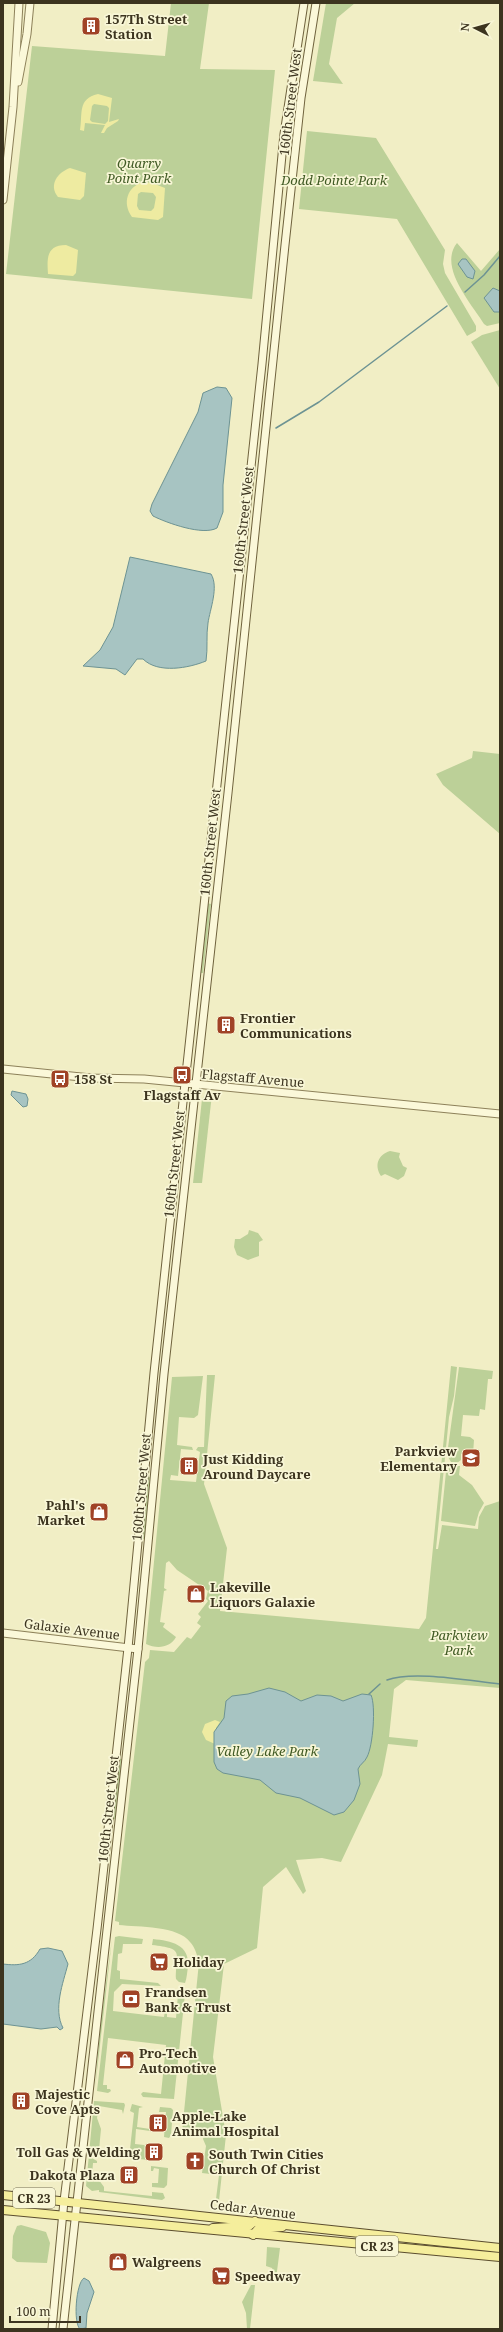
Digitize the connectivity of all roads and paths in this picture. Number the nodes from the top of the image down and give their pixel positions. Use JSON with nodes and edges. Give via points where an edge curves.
{"nodes":[{"id":1,"x":19,"y":3,"type":"edge"},
{"id":2,"x":30,"y":3,"type":"edge"},
{"id":3,"x":304,"y":3,"type":"edge"},
{"id":4,"x":317,"y":3,"type":"edge"},
{"id":5,"x":13,"y":107,"type":"junction"},
{"id":6,"x":3,"y":200,"type":"edge"},
{"id":7,"x":3,"y":1069,"type":"edge"},
{"id":8,"x":185,"y":1083,"type":"junction"},
{"id":9,"x":195,"y":1085,"type":"junction"},
{"id":10,"x":500,"y":1114,"type":"edge"},
{"id":11,"x":3,"y":1633,"type":"edge"},
{"id":12,"x":128,"y":1648,"type":"junction"},
{"id":13,"x":138,"y":1649,"type":"junction"},
{"id":14,"x":3,"y":2195,"type":"edge"},
{"id":15,"x":64,"y":2201,"type":"junction"},
{"id":16,"x":77,"y":2202,"type":"junction"},
{"id":17,"x":3,"y":2210,"type":"edge"},
{"id":18,"x":63,"y":2216,"type":"junction"},
{"id":19,"x":75,"y":2217,"type":"junction"},
{"id":20,"x":255,"y":2221,"type":"junction"},
{"id":21,"x":293,"y":2226,"type":"junction"},
{"id":22,"x":205,"y":2230,"type":"junction"},
{"id":23,"x":253,"y":2235,"type":"junction"},
{"id":24,"x":500,"y":2248,"type":"edge"},
{"id":25,"x":500,"y":2257,"type":"edge"},
{"id":26,"x":52,"y":2329,"type":"edge"},
{"id":27,"x":63,"y":2329,"type":"edge"}],
"edges":[{"from":1,"to":5,"type":"main road"},
{"from":2,"to":5,"type":"main road","via":[[27,34]]},
{"from":3,"to":8,"type":"main road","name":"160th Street West","via":[[284,134],[263,356]]},
{"from":4,"to":9,"type":"main road","name":"160th Street West","via":[[296,144]]},
{"from":5,"to":6,"type":"main road"},
{"from":7,"to":8,"type":"main road","name":"Flagstaff Avenue","via":[[91,1078]]},
{"from":8,"to":9,"type":"main road","name":"Flagstaff Avenue"},
{"from":8,"to":12,"type":"main road","name":"160th Street West"},
{"from":9,"to":10,"type":"main road","name":"Flagstaff Avenue"},
{"from":9,"to":13,"type":"main road","name":"160th Street West","via":[[152,1487]]},
{"from":11,"to":12,"type":"main road","name":"Galaxie Avenue"},
{"from":12,"to":13,"type":"main road","name":"Galaxie Avenue"},
{"from":12,"to":15,"type":"main road","name":"160th Street West"},
{"from":13,"to":16,"type":"main road","name":"160th Street West"},
{"from":14,"to":15,"type":"main road","name":"Cedar Avenue","number":"CR 23"},
{"from":15,"to":16,"type":"main road","name":"Cedar Avenue","number":"CR 23"},
{"from":15,"to":18,"type":"main road","name":"160th Street West"},
{"from":16,"to":19,"type":"main road","name":"160th Street West"},
{"from":16,"to":20,"type":"main road","name":"Cedar Avenue","number":"CR 23"},
{"from":17,"to":18,"type":"main road","name":"Cedar Avenue","number":"CR 23"},
{"from":18,"to":19,"type":"main road","name":"Cedar Avenue","number":"CR 23"},
{"from":18,"to":26,"type":"main road","name":"160th Street West"},
{"from":19,"to":22,"type":"main road","name":"Cedar Avenue","number":"CR 23"},
{"from":19,"to":27,"type":"main road","name":"160th Street West"},
{"from":20,"to":21,"type":"main road","name":"Cedar Avenue","number":"CR 23"},
{"from":20,"to":22,"type":"main road","via":[[249,2226],[218,2226]]},
{"from":21,"to":23,"type":"main road","via":[[260,2229]]},
{"from":21,"to":24,"type":"main road","name":"Cedar Avenue","number":"CR 23"},
{"from":22,"to":23,"type":"main road","name":"Cedar Avenue","number":"CR 23"},
{"from":23,"to":25,"type":"main road","name":"Cedar Avenue","number":"CR 23"}]}
